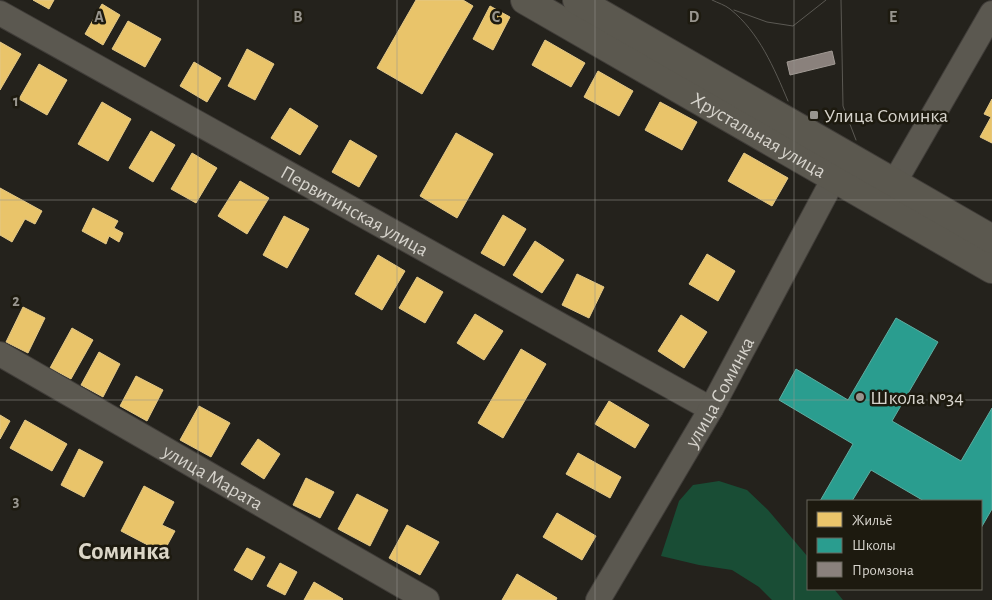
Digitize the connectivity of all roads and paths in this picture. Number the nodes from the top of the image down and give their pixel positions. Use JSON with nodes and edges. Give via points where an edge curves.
{"nodes":[{"id":1,"x":525,"y":0,"type":"edge"},
{"id":2,"x":577,"y":0,"type":"edge"},
{"id":3,"x":992,"y":12,"type":"edge"},
{"id":4,"x":0,"y":13,"type":"edge"},
{"id":5,"x":840,"y":167,"type":"junction"},
{"id":6,"x":888,"y":195,"type":"junction"},
{"id":7,"x":992,"y":239,"type":"edge"},
{"id":8,"x":992,"y":270,"type":"edge"},
{"id":9,"x":0,"y":354,"type":"edge"},
{"id":10,"x":711,"y":409,"type":"junction"},
{"id":11,"x":427,"y":600,"type":"edge"},
{"id":12,"x":598,"y":600,"type":"edge"}],
"edges":[{"from":1,"to":5,"type":"main road","name":"Хрустальная улица"},
{"from":2,"to":5,"type":"main road","name":"Хрустальная улица"},
{"from":3,"to":6,"type":"street"},
{"from":4,"to":10,"type":"street","name":"Первитинская улица"},
{"from":5,"to":6,"type":"main road","name":"Хрустальная улица"},
{"from":5,"to":10,"type":"street","name":"улица Соминка"},
{"from":6,"to":7,"type":"main road","name":"Хрустальная улица"},
{"from":6,"to":8,"type":"main road","name":"Хрустальная улица"},
{"from":9,"to":11,"type":"street","name":"улица Марата"},
{"from":10,"to":12,"type":"street","name":"улица Соминка"}]}
